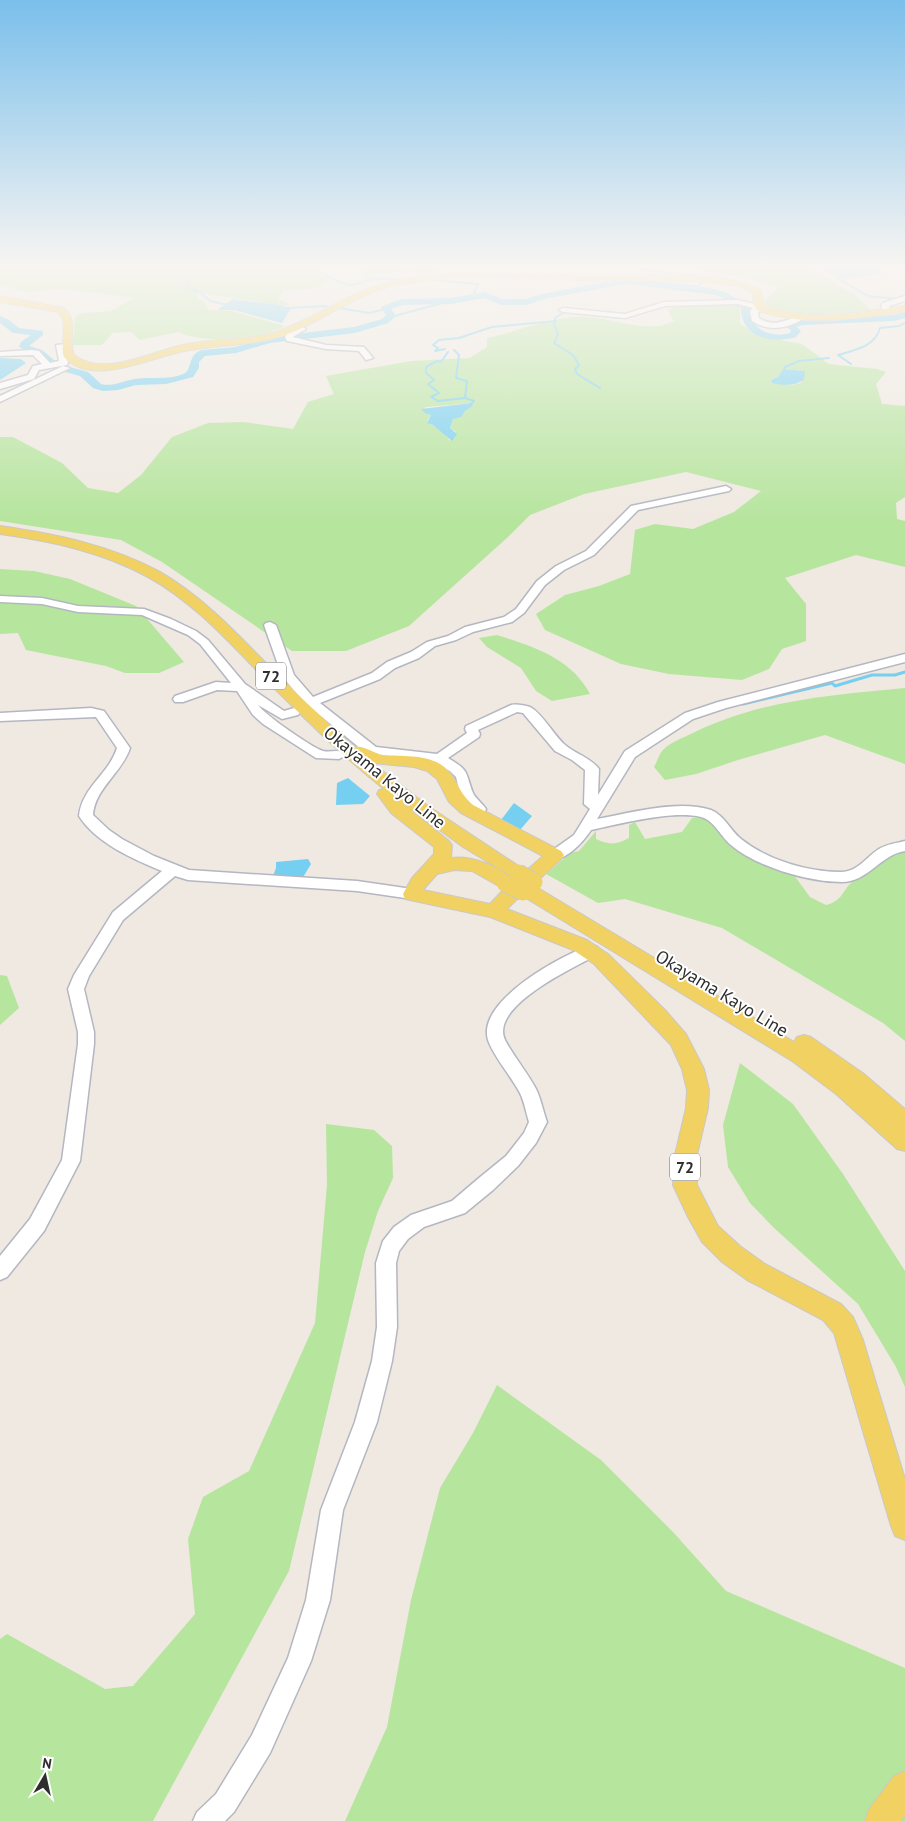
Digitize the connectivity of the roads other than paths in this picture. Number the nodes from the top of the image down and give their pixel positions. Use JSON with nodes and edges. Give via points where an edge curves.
{"nodes":[{"id":1,"x":60,"y":351,"type":"edge"},
{"id":2,"x":68,"y":351,"type":"edge"},
{"id":3,"x":171,"y":351,"type":"edge"},
{"id":4,"x":363,"y":351,"type":"edge"},
{"id":5,"x":0,"y":354,"type":"edge"},
{"id":6,"x":369,"y":358,"type":"dead end"},
{"id":7,"x":74,"y":365,"type":"junction"},
{"id":8,"x":53,"y":367,"type":"junction"},
{"id":9,"x":0,"y":386,"type":"edge"},
{"id":10,"x":17,"y":391,"type":"junction"},
{"id":11,"x":0,"y":394,"type":"edge"},
{"id":12,"x":0,"y":399,"type":"edge"},
{"id":13,"x":726,"y":489,"type":"dead end"},
{"id":14,"x":0,"y":530,"type":"edge"},
{"id":15,"x":0,"y":535,"type":"edge"},
{"id":16,"x":0,"y":599,"type":"edge"},
{"id":17,"x":270,"y":625,"type":"dead end"},
{"id":18,"x":905,"y":658,"type":"edge"},
{"id":19,"x":241,"y":687,"type":"junction"},
{"id":20,"x":178,"y":699,"type":"dead end"},
{"id":21,"x":303,"y":708,"type":"junction"},
{"id":22,"x":0,"y":716,"type":"edge"},
{"id":23,"x":339,"y":755,"type":"junction"},
{"id":24,"x":440,"y":758,"type":"junction"},
{"id":25,"x":416,"y":762,"type":"junction"},
{"id":26,"x":385,"y":794,"type":"junction"},
{"id":27,"x":597,"y":808,"type":"junction"},
{"id":28,"x":477,"y":814,"type":"junction"},
{"id":29,"x":586,"y":826,"type":"junction"},
{"id":30,"x":464,"y":839,"type":"junction"},
{"id":31,"x":905,"y":846,"type":"edge"},
{"id":32,"x":555,"y":855,"type":"junction"},
{"id":33,"x":432,"y":870,"type":"junction"},
{"id":34,"x":171,"y":871,"type":"junction"},
{"id":35,"x":523,"y":885,"type":"junction"},
{"id":36,"x":412,"y":894,"type":"junction"},
{"id":37,"x":494,"y":911,"type":"junction"},
{"id":38,"x":592,"y":951,"type":"junction"},
{"id":39,"x":905,"y":1122,"type":"edge"},
{"id":40,"x":905,"y":1142,"type":"edge"},
{"id":41,"x":0,"y":1272,"type":"edge"},
{"id":42,"x":905,"y":1526,"type":"edge"},
{"id":43,"x":905,"y":1787,"type":"edge"},
{"id":44,"x":206,"y":1821,"type":"edge"},
{"id":45,"x":881,"y":1821,"type":"edge"}],
"edges":[{"from":1,"to":8,"type":"street","via":[[64,363]]},
{"from":2,"to":7,"type":"main road"},
{"from":3,"to":7,"type":"main road","via":[[122,366]]},
{"from":4,"to":6,"type":"street"},
{"from":5,"to":8,"type":"street","via":[[32,352]]},
{"from":7,"to":8,"type":"street"},
{"from":8,"to":9,"type":"street","via":[[36,368],[26,379]]},
{"from":8,"to":10,"type":"street"},
{"from":10,"to":11,"type":"street"},
{"from":10,"to":12,"type":"street"},
{"from":13,"to":21,"type":"street","via":[[635,508],[590,553],[541,582],[520,611],[508,620],[469,629],[431,644],[368,680]]},
{"from":14,"to":21,"type":"main road","name":"Okayama Kayo Line","number":"72","via":[[70,542],[101,551],[173,586],[209,615]]},
{"from":15,"to":21,"type":"main road","name":"Okayama Kayo Line","number":"72","via":[[88,553],[123,566],[171,592]]},
{"from":16,"to":19,"type":"street","via":[[42,601],[78,610],[144,612],[192,633],[204,642]]},
{"from":17,"to":21,"type":"street"},
{"from":18,"to":27,"type":"street","via":[[689,716],[630,754]]},
{"from":19,"to":20,"type":"street","via":[[216,686]]},
{"from":19,"to":21,"type":"street","via":[[282,715]]},
{"from":19,"to":23,"type":"street","via":[[267,721],[321,755]]},
{"from":21,"to":23,"type":"main road","name":"Okayama Kayo Line","number":"72"},
{"from":21,"to":24,"type":"street","via":[[376,752]]},
{"from":21,"to":25,"type":"main road","name":"Okayama Kayo Line","number":"72","via":[[365,756],[376,760]]},
{"from":21,"to":30,"type":"main road","name":"Okayama Kayo Line","number":"72","via":[[366,767]]},
{"from":22,"to":34,"type":"street","via":[[100,714],[124,748],[120,759],[88,802],[86,816],[96,828]]},
{"from":23,"to":26,"type":"main road","name":"Okayama Kayo Line","number":"72"},
{"from":24,"to":27,"type":"street","via":[[474,734],[471,729],[515,708],[527,710],[560,748],[592,769],[591,804]]},
{"from":24,"to":28,"type":"street","via":[[459,770],[468,797],[479,809]]},
{"from":25,"to":28,"type":"main road","name":"Okayama Kayo Line","number":"72","via":[[443,774],[456,800]]},
{"from":25,"to":30,"type":"main road","name":"Okayama Kayo Line","number":"72","via":[[394,770],[392,776],[397,785],[451,824]]},
{"from":26,"to":33,"type":"main road","name":"Okayama Kayo Line","number":"72","via":[[390,803],[443,845],[443,856]]},
{"from":26,"to":35,"type":"main road","name":"Okayama Kayo Line","number":"72","via":[[433,829]]},
{"from":27,"to":29,"type":"street"},
{"from":28,"to":32,"type":"main road","name":"Okayama Kayo Line","number":"72"},
{"from":29,"to":31,"type":"street","via":[[658,814],[698,812],[714,818],[737,844],[757,855],[803,871],[844,877],[865,869],[884,852]]},
{"from":29,"to":32,"type":"street","via":[[579,838]]},
{"from":30,"to":35,"type":"main road","name":"Okayama Kayo Line","number":"72"},
{"from":32,"to":37,"type":"main road"},
{"from":33,"to":35,"type":"main road","name":"Okayama Kayo Line","number":"72","via":[[458,862],[468,863]]},
{"from":33,"to":36,"type":"main road","name":"Okayama Kayo Line","number":"72","via":[[418,882]]},
{"from":34,"to":36,"type":"street","via":[[188,875],[357,886]]},
{"from":34,"to":41,"type":"street","via":[[118,916],[82,975],[76,990],[86,1044],[71,1161],[37,1225]]},
{"from":35,"to":39,"type":"main road","name":"Okayama Kayo Line","number":"72","via":[[810,1046]]},
{"from":35,"to":40,"type":"main road","name":"Okayama Kayo Line","number":"72","via":[[799,1055],[844,1088]]},
{"from":36,"to":37,"type":"main road","number":"72"},
{"from":37,"to":38,"type":"main road","number":"72"},
{"from":38,"to":42,"type":"main road","number":"72","via":[[679,1040],[693,1069],[698,1108],[685,1158],[685,1185],[710,1234],[756,1272],[832,1312],[844,1325]]},
{"from":38,"to":44,"type":"street","via":[[533,983],[514,998],[497,1020],[496,1039],[536,1109],[538,1122],[530,1138],[512,1161],[458,1207],[418,1221],[400,1233],[390,1247],[386,1263],[387,1327],[382,1361],[366,1422],[332,1510],[318,1600],[299,1662],[261,1744],[225,1802]]},
{"from":43,"to":45,"type":"main road"}]}
